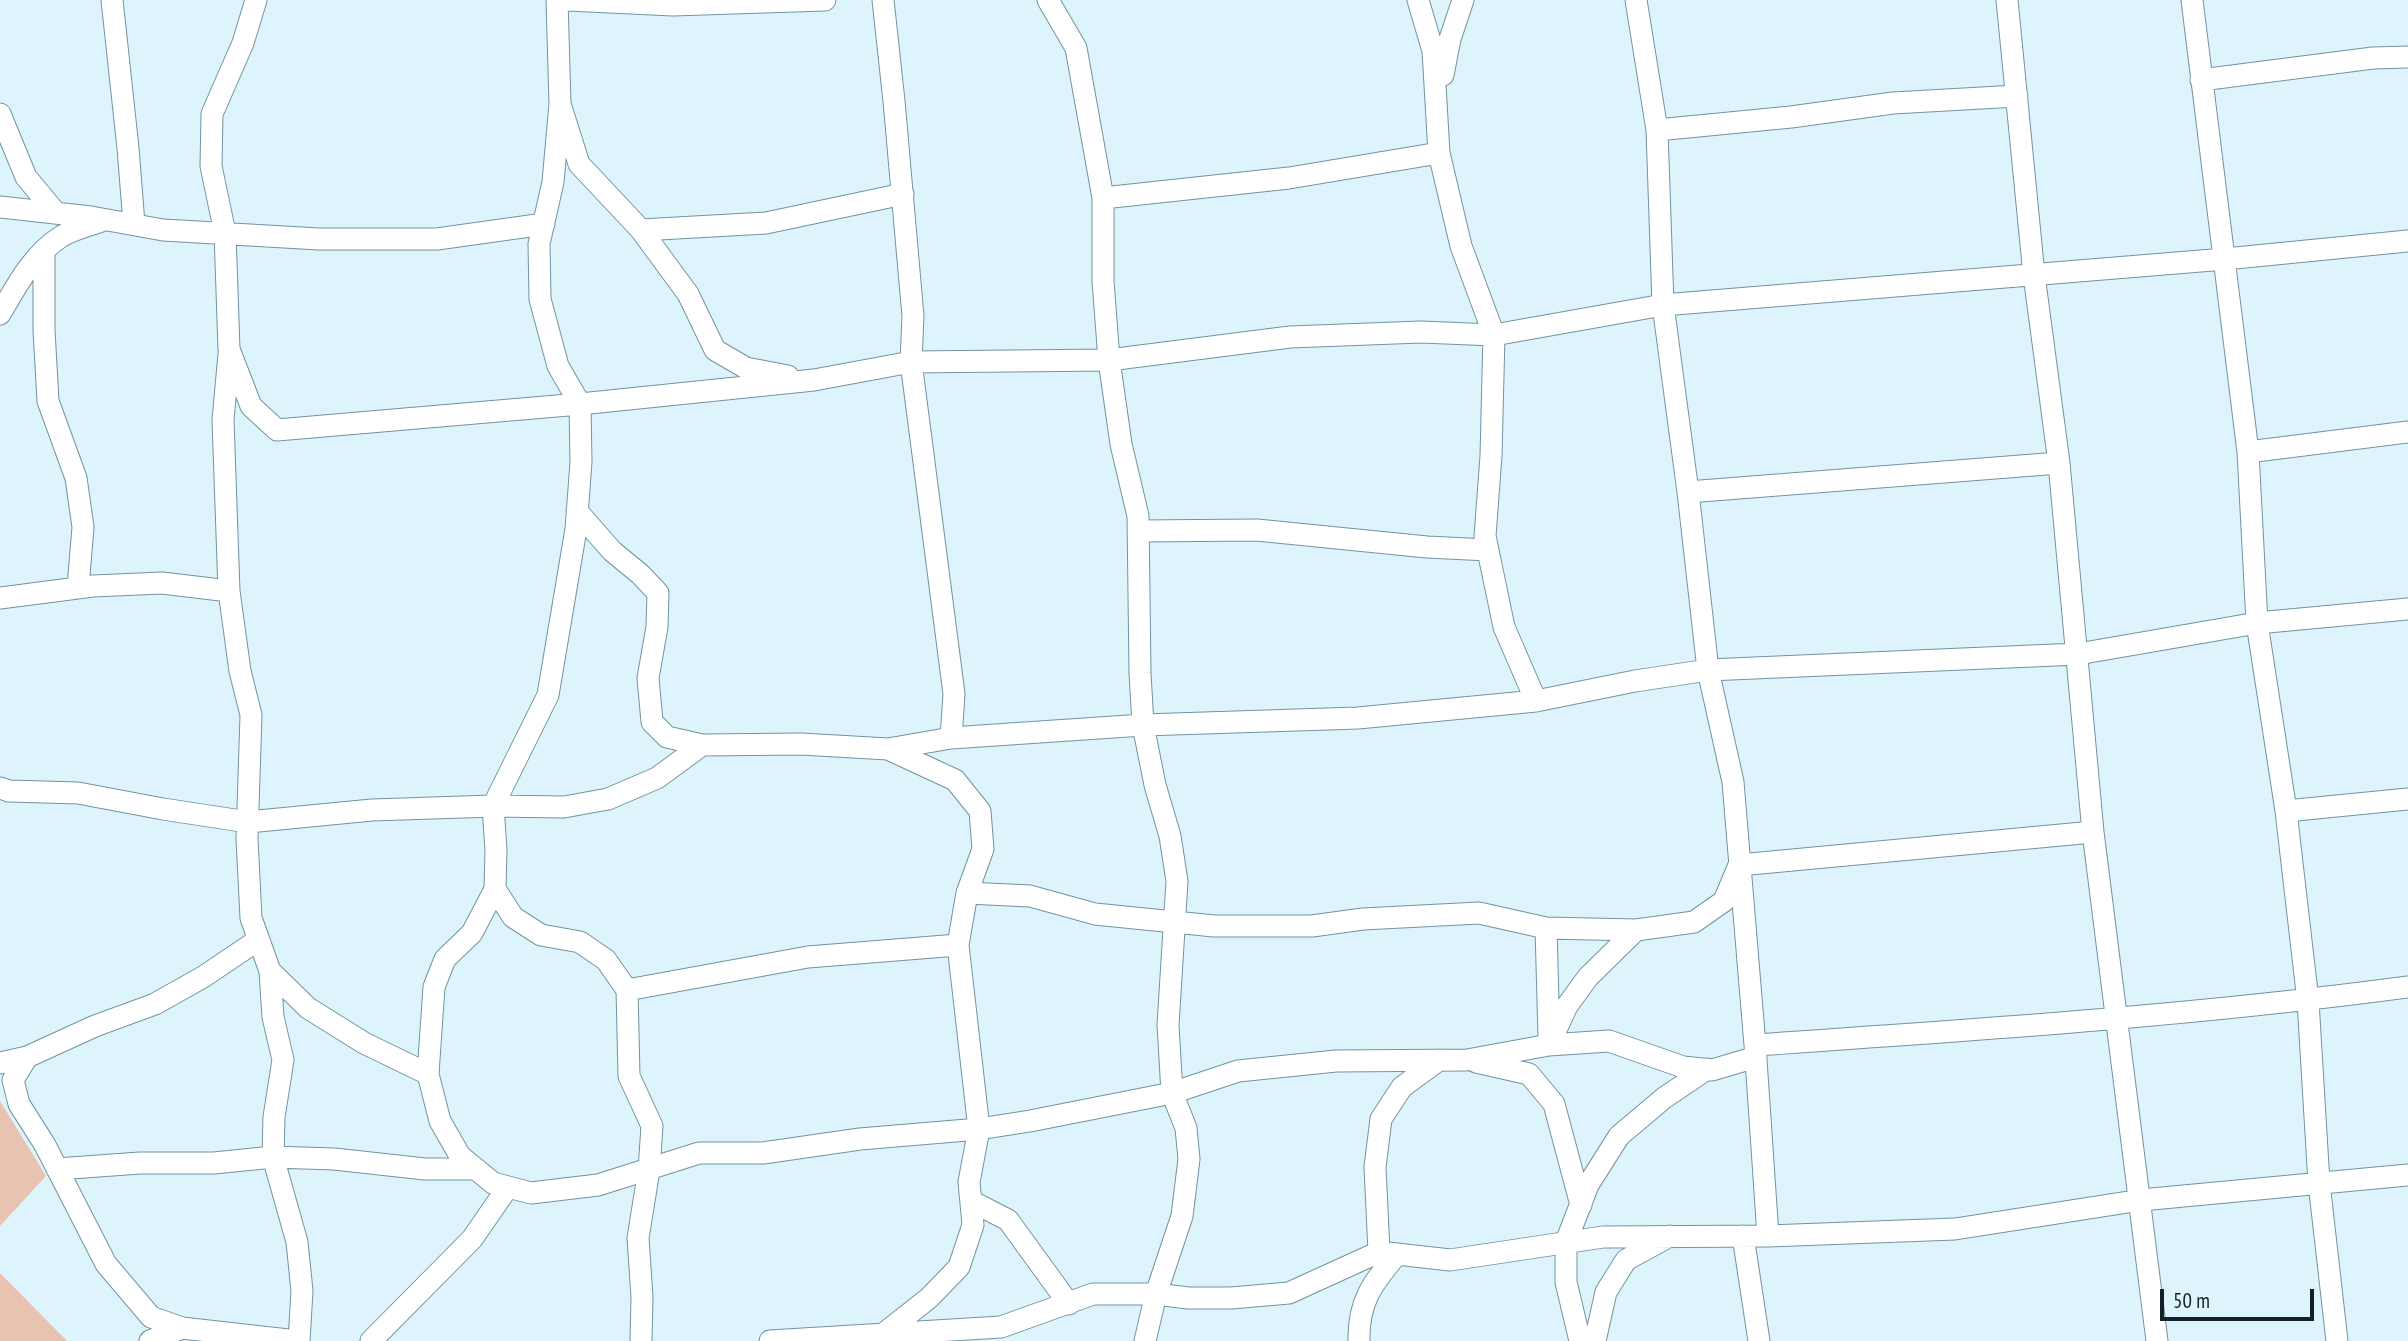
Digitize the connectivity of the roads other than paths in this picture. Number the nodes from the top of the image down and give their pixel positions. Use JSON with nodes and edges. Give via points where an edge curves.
{"nodes":[{"id":1,"x":112,"y":0,"type":"edge"},
{"id":2,"x":256,"y":0,"type":"edge"},
{"id":3,"x":557,"y":0,"type":"edge"},
{"id":4,"x":566,"y":0,"type":"edge"},
{"id":5,"x":825,"y":0,"type":"edge"},
{"id":6,"x":883,"y":0,"type":"edge"},
{"id":7,"x":1048,"y":0,"type":"edge"},
{"id":8,"x":1418,"y":0,"type":"edge"},
{"id":9,"x":1463,"y":0,"type":"edge"},
{"id":10,"x":1636,"y":0,"type":"edge"},
{"id":11,"x":2007,"y":0,"type":"edge"},
{"id":12,"x":2193,"y":0,"type":"edge"},
{"id":13,"x":761,"y":1,"type":"edge"},
{"id":14,"x":2408,"y":57,"type":"edge"},
{"id":15,"x":2201,"y":80,"type":"junction"},
{"id":16,"x":2017,"y":96,"type":"junction"},
{"id":17,"x":560,"y":104,"type":"junction"},
{"id":18,"x":1437,"y":104,"type":"junction"},
{"id":19,"x":0,"y":114,"type":"edge"},
{"id":20,"x":1657,"y":130,"type":"junction"},
{"id":21,"x":1440,"y":153,"type":"junction"},
{"id":22,"x":902,"y":194,"type":"junction"},
{"id":23,"x":1103,"y":198,"type":"junction"},
{"id":24,"x":0,"y":208,"type":"edge"},
{"id":25,"x":56,"y":212,"type":"junction"},
{"id":26,"x":106,"y":219,"type":"junction"},
{"id":27,"x":544,"y":224,"type":"junction"},
{"id":28,"x":134,"y":225,"type":"junction"},
{"id":29,"x":641,"y":230,"type":"junction"},
{"id":30,"x":225,"y":233,"type":"junction"},
{"id":31,"x":2408,"y":241,"type":"edge"},
{"id":32,"x":44,"y":252,"type":"junction"},
{"id":33,"x":2225,"y":259,"type":"junction"},
{"id":34,"x":2034,"y":275,"type":"junction"},
{"id":35,"x":1663,"y":304,"type":"junction"},
{"id":36,"x":0,"y":314,"type":"edge"},
{"id":37,"x":1494,"y":335,"type":"junction"},
{"id":38,"x":229,"y":349,"type":"junction"},
{"id":39,"x":1109,"y":360,"type":"junction"},
{"id":40,"x":911,"y":362,"type":"junction"},
{"id":41,"x":814,"y":380,"type":"junction"},
{"id":42,"x":580,"y":404,"type":"junction"},
{"id":43,"x":2408,"y":432,"type":"edge"},
{"id":44,"x":2248,"y":452,"type":"junction"},
{"id":45,"x":2059,"y":463,"type":"junction"},
{"id":46,"x":1688,"y":492,"type":"junction"},
{"id":47,"x":577,"y":511,"type":"junction"},
{"id":48,"x":1139,"y":531,"type":"junction"},
{"id":49,"x":1488,"y":550,"type":"junction"},
{"id":50,"x":78,"y":587,"type":"junction"},
{"id":51,"x":229,"y":591,"type":"junction"},
{"id":52,"x":0,"y":598,"type":"edge"},
{"id":53,"x":2408,"y":609,"type":"edge"},
{"id":54,"x":2256,"y":623,"type":"junction"},
{"id":55,"x":2078,"y":654,"type":"junction"},
{"id":56,"x":1708,"y":670,"type":"junction"},
{"id":57,"x":1536,"y":701,"type":"junction"},
{"id":58,"x":1143,"y":725,"type":"junction"},
{"id":59,"x":951,"y":738,"type":"junction"},
{"id":60,"x":702,"y":745,"type":"junction"},
{"id":61,"x":888,"y":749,"type":"junction"},
{"id":62,"x":0,"y":788,"type":"edge"},
{"id":63,"x":2408,"y":799,"type":"edge"},
{"id":64,"x":493,"y":806,"type":"junction"},
{"id":65,"x":2286,"y":811,"type":"junction"},
{"id":66,"x":248,"y":822,"type":"junction"},
{"id":67,"x":2093,"y":832,"type":"junction"},
{"id":68,"x":1739,"y":865,"type":"junction"},
{"id":69,"x":495,"y":889,"type":"junction"},
{"id":70,"x":967,"y":893,"type":"junction"},
{"id":71,"x":1173,"y":922,"type":"junction"},
{"id":72,"x":1546,"y":928,"type":"junction"},
{"id":73,"x":1636,"y":930,"type":"junction"},
{"id":74,"x":258,"y":940,"type":"junction"},
{"id":75,"x":958,"y":945,"type":"junction"},
{"id":76,"x":270,"y":971,"type":"junction"},
{"id":77,"x":2408,"y":987,"type":"edge"},
{"id":78,"x":627,"y":990,"type":"junction"},
{"id":79,"x":2308,"y":1001,"type":"junction"},
{"id":80,"x":2116,"y":1020,"type":"junction"},
{"id":81,"x":1549,"y":1045,"type":"junction"},
{"id":82,"x":1755,"y":1051,"type":"junction"},
{"id":83,"x":27,"y":1057,"type":"junction"},
{"id":84,"x":1439,"y":1060,"type":"junction"},
{"id":85,"x":1467,"y":1060,"type":"junction"},
{"id":86,"x":0,"y":1063,"type":"edge"},
{"id":87,"x":1707,"y":1069,"type":"junction"},
{"id":88,"x":428,"y":1074,"type":"junction"},
{"id":89,"x":1172,"y":1093,"type":"junction"},
{"id":90,"x":979,"y":1129,"type":"junction"},
{"id":91,"x":273,"y":1157,"type":"junction"},
{"id":92,"x":57,"y":1169,"type":"junction"},
{"id":93,"x":476,"y":1169,"type":"junction"},
{"id":94,"x":649,"y":1170,"type":"junction"},
{"id":95,"x":2408,"y":1175,"type":"edge"},
{"id":96,"x":2319,"y":1183,"type":"junction"},
{"id":97,"x":508,"y":1187,"type":"junction"},
{"id":98,"x":2141,"y":1200,"type":"junction"},
{"id":99,"x":971,"y":1201,"type":"junction"},
{"id":100,"x":1581,"y":1205,"type":"junction"},
{"id":101,"x":1672,"y":1235,"type":"junction"},
{"id":102,"x":1743,"y":1236,"type":"junction"},
{"id":103,"x":1768,"y":1236,"type":"junction"},
{"id":104,"x":1566,"y":1242,"type":"junction"},
{"id":105,"x":1388,"y":1253,"type":"junction"},
{"id":106,"x":1156,"y":1294,"type":"junction"},
{"id":107,"x":1069,"y":1304,"type":"junction"},
{"id":108,"x":183,"y":1328,"type":"junction"},
{"id":109,"x":1006,"y":1334,"type":"edge"},
{"id":110,"x":882,"y":1335,"type":"junction"},
{"id":111,"x":150,"y":1341,"type":"edge"},
{"id":112,"x":298,"y":1341,"type":"edge"},
{"id":113,"x":371,"y":1341,"type":"edge"},
{"id":114,"x":641,"y":1341,"type":"edge"},
{"id":115,"x":771,"y":1341,"type":"edge"},
{"id":116,"x":1144,"y":1341,"type":"edge"},
{"id":117,"x":1359,"y":1341,"type":"edge"},
{"id":118,"x":1580,"y":1341,"type":"edge"},
{"id":119,"x":1595,"y":1341,"type":"edge"},
{"id":120,"x":1759,"y":1341,"type":"edge"},
{"id":121,"x":2157,"y":1341,"type":"edge"},
{"id":122,"x":2337,"y":1341,"type":"edge"}],
"edges":[{"from":1,"to":28,"type":"street"},
{"from":2,"to":30,"type":"street","via":[[212,114],[211,166]]},
{"from":3,"to":17,"type":"street"},
{"from":4,"to":13,"type":"street","via":[[673,5]]},
{"from":5,"to":13,"type":"street"},
{"from":6,"to":22,"type":"street"},
{"from":7,"to":23,"type":"street","via":[[1076,48]]},
{"from":8,"to":18,"type":"street","via":[[1433,51]]},
{"from":9,"to":18,"type":"street"},
{"from":10,"to":20,"type":"street"},
{"from":11,"to":16,"type":"street"},
{"from":12,"to":15,"type":"street"},
{"from":14,"to":15,"type":"street"},
{"from":15,"to":33,"type":"street"},
{"from":16,"to":20,"type":"street","via":[[1893,103]]},
{"from":16,"to":34,"type":"street"},
{"from":17,"to":27,"type":"street"},
{"from":17,"to":29,"type":"street","via":[[579,164]]},
{"from":18,"to":21,"type":"street"},
{"from":19,"to":25,"type":"street","via":[[26,177]]},
{"from":20,"to":35,"type":"street"},
{"from":21,"to":23,"type":"street","via":[[1289,178]]},
{"from":21,"to":37,"type":"street","via":[[1461,246]]},
{"from":22,"to":29,"type":"street","via":[[766,223]]},
{"from":22,"to":40,"type":"street","via":[[913,316]]},
{"from":23,"to":39,"type":"street","via":[[1102,281]]},
{"from":24,"to":25,"type":"street"},
{"from":25,"to":26,"type":"street"},
{"from":26,"to":28,"type":"street"},
{"from":26,"to":32,"type":"street","via":[[63,236]]},
{"from":27,"to":30,"type":"street","via":[[438,239]]},
{"from":27,"to":42,"type":"street","via":[[538,244],[540,299],[558,366]]},
{"from":28,"to":30,"type":"street"},
{"from":29,"to":41,"type":"street","via":[[688,294],[715,350],[746,368]]},
{"from":30,"to":38,"type":"street"},
{"from":31,"to":33,"type":"street"},
{"from":32,"to":36,"type":"street","via":[[30,265]]},
{"from":32,"to":50,"type":"street","via":[[48,401],[76,478],[83,527]]},
{"from":33,"to":34,"type":"street"},
{"from":33,"to":44,"type":"street"},
{"from":34,"to":35,"type":"street"},
{"from":34,"to":45,"type":"street"},
{"from":35,"to":37,"type":"street"},
{"from":35,"to":46,"type":"street"},
{"from":37,"to":39,"type":"street","via":[[1421,332],[1290,337]]},
{"from":37,"to":49,"type":"street"},
{"from":38,"to":42,"type":"street","via":[[251,406],[277,430]]},
{"from":38,"to":51,"type":"street","via":[[223,420]]},
{"from":39,"to":40,"type":"street"},
{"from":39,"to":48,"type":"street"},
{"from":40,"to":41,"type":"street"},
{"from":40,"to":59,"type":"street","via":[[954,694]]},
{"from":41,"to":42,"type":"street"},
{"from":42,"to":47,"type":"street"},
{"from":43,"to":44,"type":"street"},
{"from":44,"to":54,"type":"street"},
{"from":45,"to":46,"type":"street"},
{"from":45,"to":55,"type":"street"},
{"from":46,"to":56,"type":"street"},
{"from":47,"to":60,"type":"street","via":[[658,593],[648,678],[652,722],[667,737]]},
{"from":47,"to":64,"type":"street","via":[[548,695]]},
{"from":48,"to":49,"type":"street","via":[[1257,530]]},
{"from":48,"to":58,"type":"street"},
{"from":49,"to":57,"type":"street","via":[[1504,626]]},
{"from":50,"to":51,"type":"street","via":[[162,583]]},
{"from":50,"to":52,"type":"street"},
{"from":51,"to":66,"type":"street","via":[[251,715]]},
{"from":53,"to":54,"type":"street"},
{"from":54,"to":55,"type":"street"},
{"from":54,"to":65,"type":"street"},
{"from":55,"to":56,"type":"street"},
{"from":55,"to":67,"type":"street"},
{"from":56,"to":57,"type":"street"},
{"from":56,"to":68,"type":"street","via":[[1733,782]]},
{"from":57,"to":58,"type":"street","via":[[1358,718]]},
{"from":58,"to":59,"type":"street"},
{"from":58,"to":71,"type":"street","via":[[1177,881]]},
{"from":59,"to":61,"type":"street"},
{"from":60,"to":61,"type":"street"},
{"from":60,"to":64,"type":"street","via":[[657,778],[608,799],[564,807]]},
{"from":61,"to":70,"type":"street","via":[[955,780],[980,811],[983,849]]},
{"from":62,"to":66,"type":"street","via":[[78,793]]},
{"from":63,"to":65,"type":"street"},
{"from":64,"to":66,"type":"street","via":[[372,810]]},
{"from":64,"to":69,"type":"street"},
{"from":65,"to":79,"type":"street"},
{"from":66,"to":74,"type":"street","via":[[251,918]]},
{"from":67,"to":68,"type":"street"},
{"from":67,"to":80,"type":"street"},
{"from":68,"to":73,"type":"street","via":[[1724,901],[1694,922]]},
{"from":68,"to":82,"type":"street"},
{"from":69,"to":78,"type":"street","via":[[513,917],[541,935],[580,942],[606,960]]},
{"from":69,"to":88,"type":"street","via":[[472,933],[446,959],[434,987]]},
{"from":70,"to":71,"type":"street","via":[[1030,897],[1095,914]]},
{"from":70,"to":75,"type":"street"},
{"from":71,"to":72,"type":"street","via":[[1312,926],[1479,913]]},
{"from":71,"to":89,"type":"street","via":[[1168,1025]]},
{"from":72,"to":73,"type":"street"},
{"from":72,"to":81,"type":"street"},
{"from":73,"to":81,"type":"street","via":[[1588,977],[1567,1006]]},
{"from":74,"to":76,"type":"street"},
{"from":74,"to":83,"type":"street","via":[[155,1004]]},
{"from":75,"to":78,"type":"street","via":[[808,957]]},
{"from":75,"to":90,"type":"street"},
{"from":76,"to":88,"type":"street","via":[[309,1008],[364,1043]]},
{"from":76,"to":91,"type":"street","via":[[273,1017],[283,1060]]},
{"from":77,"to":79,"type":"street"},
{"from":78,"to":94,"type":"street","via":[[629,1076],[652,1126]]},
{"from":79,"to":80,"type":"street"},
{"from":79,"to":96,"type":"street"},
{"from":80,"to":82,"type":"street"},
{"from":80,"to":98,"type":"street"},
{"from":81,"to":85,"type":"street"},
{"from":81,"to":87,"type":"street","via":[[1609,1041],[1683,1067]]},
{"from":82,"to":87,"type":"street"},
{"from":82,"to":103,"type":"street"},
{"from":83,"to":86,"type":"street"},
{"from":83,"to":92,"type":"street","via":[[13,1080],[19,1104]]},
{"from":84,"to":85,"type":"street"},
{"from":84,"to":89,"type":"street","via":[[1336,1061],[1238,1071]]},
{"from":84,"to":105,"type":"street","via":[[1402,1087],[1381,1119],[1375,1167]]},
{"from":85,"to":100,"type":"street","via":[[1529,1074],[1554,1104]]},
{"from":87,"to":100,"type":"street","via":[[1619,1136],[1588,1185]]},
{"from":88,"to":93,"type":"street","via":[[440,1121],[460,1156]]},
{"from":89,"to":90,"type":"street"},
{"from":89,"to":106,"type":"street","via":[[1186,1128],[1189,1159],[1182,1216]]},
{"from":90,"to":94,"type":"street","via":[[763,1153],[699,1153]]},
{"from":90,"to":99,"type":"street","via":[[969,1182]]},
{"from":91,"to":92,"type":"street"},
{"from":91,"to":93,"type":"street"},
{"from":91,"to":112,"type":"street","via":[[297,1242],[302,1291]]},
{"from":92,"to":108,"type":"street","via":[[106,1264],[151,1317]]},
{"from":93,"to":97,"type":"street","via":[[493,1183]]},
{"from":94,"to":97,"type":"street","via":[[598,1185],[531,1193]]},
{"from":94,"to":114,"type":"street","via":[[638,1238]]},
{"from":95,"to":96,"type":"street"},
{"from":96,"to":98,"type":"street"},
{"from":96,"to":122,"type":"street"},
{"from":97,"to":113,"type":"street","via":[[472,1239]]},
{"from":98,"to":103,"type":"street","via":[[1955,1229]]},
{"from":98,"to":121,"type":"street"},
{"from":99,"to":107,"type":"street","via":[[1008,1220]]},
{"from":99,"to":110,"type":"street","via":[[973,1225],[959,1267]]},
{"from":100,"to":104,"type":"street"},
{"from":101,"to":102,"type":"street"},
{"from":101,"to":104,"type":"street"},
{"from":101,"to":119,"type":"street","via":[[1626,1260],[1606,1292]]},
{"from":102,"to":103,"type":"street"},
{"from":102,"to":120,"type":"street"},
{"from":104,"to":105,"type":"street","via":[[1450,1260]]},
{"from":104,"to":118,"type":"street","via":[[1566,1282]]},
{"from":105,"to":106,"type":"street","via":[[1289,1293],[1231,1298]]},
{"from":105,"to":117,"type":"street","via":[[1358,1324]]},
{"from":106,"to":107,"type":"street","via":[[1093,1294]]},
{"from":106,"to":116,"type":"street"},
{"from":107,"to":109,"type":"street"},
{"from":108,"to":111,"type":"street"},
{"from":108,"to":112,"type":"street"},
{"from":109,"to":110,"type":"street"},
{"from":110,"to":115,"type":"street"}]}
